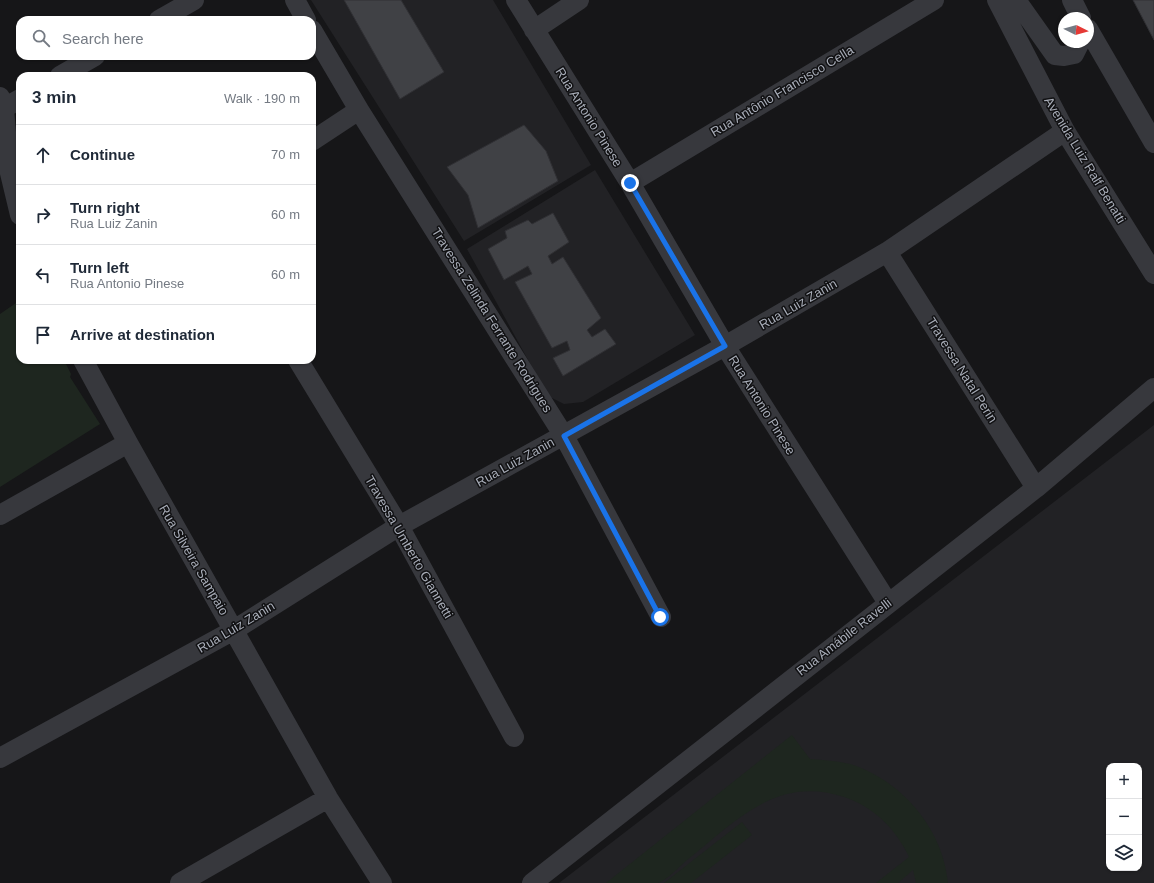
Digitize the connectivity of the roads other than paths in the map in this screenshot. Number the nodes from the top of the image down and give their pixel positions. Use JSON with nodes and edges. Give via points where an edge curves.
{"nodes":[{"id":1,"x":194,"y":0,"type":"edge"},
{"id":2,"x":295,"y":0,"type":"edge"},
{"id":3,"x":516,"y":0,"type":"edge"},
{"id":4,"x":579,"y":0,"type":"edge"},
{"id":5,"x":934,"y":0,"type":"edge"},
{"id":6,"x":997,"y":0,"type":"edge"},
{"id":7,"x":1016,"y":0,"type":"edge"},
{"id":8,"x":166,"y":16,"type":"edge"},
{"id":9,"x":304,"y":16,"type":"edge"},
{"id":10,"x":534,"y":30,"type":"junction"},
{"id":11,"x":316,"y":37,"type":"edge"},
{"id":12,"x":1094,"y":40,"type":"edge"},
{"id":13,"x":1077,"y":48,"type":"edge"},
{"id":14,"x":88,"y":60,"type":"edge"},
{"id":15,"x":67,"y":72,"type":"edge"},
{"id":16,"x":8,"y":101,"type":"edge"},
{"id":17,"x":359,"y":110,"type":"junction"},
{"id":18,"x":1065,"y":131,"type":"junction"},
{"id":19,"x":316,"y":138,"type":"edge"},
{"id":20,"x":1154,"y":143,"type":"edge"},
{"id":21,"x":630,"y":183,"type":"junction"},
{"id":22,"x":16,"y":198,"type":"edge"},
{"id":23,"x":887,"y":252,"type":"junction"},
{"id":24,"x":1154,"y":274,"type":"edge"},
{"id":25,"x":725,"y":346,"type":"junction"},
{"id":26,"x":85,"y":364,"type":"edge"},
{"id":27,"x":300,"y":364,"type":"edge"},
{"id":28,"x":1154,"y":388,"type":"edge"},
{"id":29,"x":564,"y":436,"type":"junction"},
{"id":30,"x":128,"y":443,"type":"junction"},
{"id":31,"x":1036,"y":488,"type":"junction"},
{"id":32,"x":0,"y":515,"type":"edge"},
{"id":33,"x":399,"y":526,"type":"junction"},
{"id":34,"x":888,"y":602,"type":"junction"},
{"id":35,"x":660,"y":617,"type":"dead end"},
{"id":36,"x":234,"y":630,"type":"junction"},
{"id":37,"x":514,"y":737,"type":"dead end"},
{"id":38,"x":0,"y":758,"type":"edge"},
{"id":39,"x":328,"y":798,"type":"junction"},
{"id":40,"x":180,"y":883,"type":"edge"},
{"id":41,"x":382,"y":883,"type":"edge"},
{"id":42,"x":532,"y":883,"type":"edge"}],
"edges":[{"from":1,"to":8,"type":"street"},
{"from":2,"to":9,"type":"street"},
{"from":3,"to":10,"type":"street","name":"Rua Antonio Pinese"},
{"from":4,"to":10,"type":"street"},
{"from":5,"to":21,"type":"street","name":"Rua Antônio Francisco Cella"},
{"from":6,"to":18,"type":"street","name":"Avenida Luiz Ralf Benatti"},
{"from":7,"to":13,"type":"street","via":[[1054,55],[1074,54]]},
{"from":10,"to":21,"type":"street","name":"Rua Antonio Pinese"},
{"from":11,"to":17,"type":"street","name":"Travessa Zelinda Ferrante Rodrigues"},
{"from":12,"to":20,"type":"street"},
{"from":14,"to":15,"type":"street"},
{"from":16,"to":22,"type":"street","via":[[9,169]]},
{"from":17,"to":19,"type":"street"},
{"from":17,"to":29,"type":"street","name":"Travessa Zelinda Ferrante Rodrigues"},
{"from":18,"to":23,"type":"street","name":"Rua Luiz Zanin"},
{"from":18,"to":24,"type":"street","name":"Avenida Luiz Ralf Benatti"},
{"from":21,"to":25,"type":"street","name":"Rua Antonio Pinese"},
{"from":23,"to":25,"type":"street","name":"Rua Luiz Zanin"},
{"from":23,"to":31,"type":"street","name":"Travessa Natal Perin"},
{"from":25,"to":29,"type":"street","name":"Rua Luiz Zanin"},
{"from":25,"to":34,"type":"street","name":"Rua Antonio Pinese"},
{"from":26,"to":30,"type":"street","name":"Rua Silveira Sampaio"},
{"from":27,"to":33,"type":"street","name":"Travessa Umberto Giannetti"},
{"from":28,"to":31,"type":"street","name":"Rua Amábile Ravelli"},
{"from":29,"to":33,"type":"street","name":"Rua Luiz Zanin"},
{"from":29,"to":35,"type":"street","name":"Travessa Zelinda Ferrante Rodrigues"},
{"from":30,"to":32,"type":"street"},
{"from":30,"to":36,"type":"street","name":"Rua Silveira Sampaio"},
{"from":31,"to":34,"type":"street","name":"Rua Amábile Ravelli"},
{"from":33,"to":36,"type":"street","name":"Rua Luiz Zanin"},
{"from":33,"to":37,"type":"street","name":"Travessa Umberto Giannetti"},
{"from":34,"to":42,"type":"street","name":"Rua Amábile Ravelli"},
{"from":36,"to":38,"type":"street","name":"Rua Luiz Zanin"},
{"from":36,"to":39,"type":"street","name":"Rua Silveira Sampaio"},
{"from":39,"to":40,"type":"street"},
{"from":39,"to":41,"type":"street","name":"Rua Silveira Sampaio"}]}
